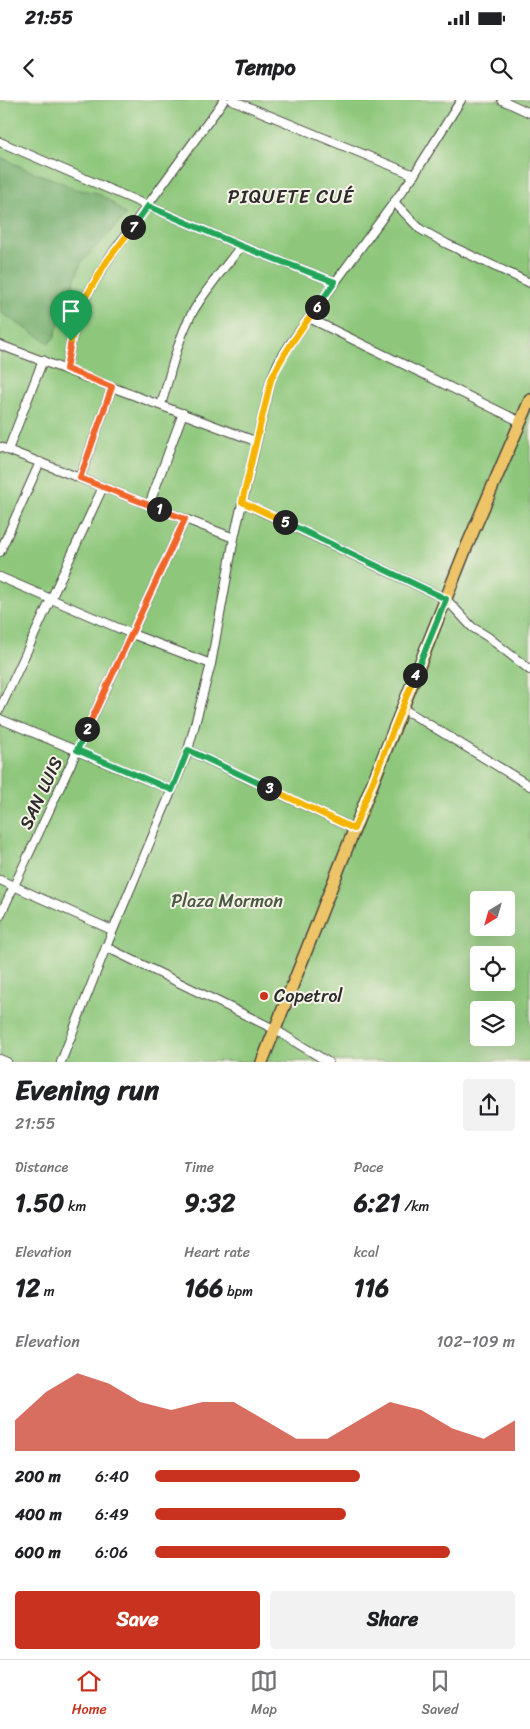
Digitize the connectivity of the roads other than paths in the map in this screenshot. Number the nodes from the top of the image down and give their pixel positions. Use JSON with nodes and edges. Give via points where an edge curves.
{"nodes":[{"id":1,"x":224,"y":100,"type":"edge"},
{"id":2,"x":232,"y":100,"type":"edge"},
{"id":3,"x":461,"y":100,"type":"edge"},
{"id":4,"x":502,"y":100,"type":"edge"},
{"id":5,"x":530,"y":113,"type":"edge"},
{"id":6,"x":0,"y":142,"type":"edge"},
{"id":7,"x":414,"y":175,"type":"junction"},
{"id":8,"x":394,"y":202,"type":"junction"},
{"id":9,"x":148,"y":206,"type":"junction"},
{"id":10,"x":241,"y":246,"type":"junction"},
{"id":11,"x":335,"y":282,"type":"junction"},
{"id":12,"x":530,"y":283,"type":"edge"},
{"id":13,"x":310,"y":318,"type":"junction"},
{"id":14,"x":0,"y":345,"type":"edge"},
{"id":15,"x":43,"y":360,"type":"junction"},
{"id":16,"x":66,"y":369,"type":"junction"},
{"id":17,"x":112,"y":387,"type":"junction"},
{"id":18,"x":530,"y":400,"type":"edge"},
{"id":19,"x":161,"y":405,"type":"junction"},
{"id":20,"x":183,"y":413,"type":"junction"},
{"id":21,"x":521,"y":422,"type":"junction"},
{"id":22,"x":255,"y":441,"type":"junction"},
{"id":23,"x":4,"y":448,"type":"edge"},
{"id":24,"x":40,"y":462,"type":"junction"},
{"id":25,"x":80,"y":478,"type":"junction"},
{"id":26,"x":103,"y":487,"type":"junction"},
{"id":27,"x":242,"y":502,"type":"junction"},
{"id":28,"x":149,"y":505,"type":"junction"},
{"id":29,"x":185,"y":519,"type":"junction"},
{"id":30,"x":234,"y":538,"type":"junction"},
{"id":31,"x":0,"y":552,"type":"edge"},
{"id":32,"x":0,"y":577,"type":"edge"},
{"id":33,"x":51,"y":599,"type":"junction"},
{"id":34,"x":446,"y":599,"type":"junction"},
{"id":35,"x":132,"y":634,"type":"junction"},
{"id":36,"x":211,"y":664,"type":"junction"},
{"id":37,"x":530,"y":670,"type":"edge"},
{"id":38,"x":402,"y":708,"type":"junction"},
{"id":39,"x":0,"y":709,"type":"edge"},
{"id":40,"x":0,"y":719,"type":"edge"},
{"id":41,"x":77,"y":750,"type":"junction"},
{"id":42,"x":188,"y":750,"type":"junction"},
{"id":43,"x":530,"y":786,"type":"edge"},
{"id":44,"x":172,"y":790,"type":"junction"},
{"id":45,"x":354,"y":829,"type":"junction"},
{"id":46,"x":0,"y":880,"type":"edge"},
{"id":47,"x":14,"y":886,"type":"junction"},
{"id":48,"x":0,"y":916,"type":"edge"},
{"id":49,"x":112,"y":930,"type":"junction"},
{"id":50,"x":106,"y":947,"type":"junction"},
{"id":51,"x":274,"y":1029,"type":"junction"},
{"id":52,"x":0,"y":1059,"type":"edge"},
{"id":53,"x":7,"y":1062,"type":"edge"},
{"id":54,"x":61,"y":1062,"type":"edge"},
{"id":55,"x":262,"y":1062,"type":"edge"},
{"id":56,"x":328,"y":1062,"type":"edge"}],
"edges":[{"from":1,"to":9,"type":"street"},
{"from":2,"to":7,"type":"street"},
{"from":3,"to":7,"type":"street"},
{"from":4,"to":5,"type":"street"},
{"from":6,"to":9,"type":"street"},
{"from":7,"to":8,"type":"street"},
{"from":8,"to":11,"type":"street"},
{"from":8,"to":12,"type":"street","via":[[414,223],[446,244]]},
{"from":9,"to":10,"type":"street"},
{"from":9,"to":16,"type":"street","via":[[107,261],[81,305]]},
{"from":10,"to":11,"type":"street"},
{"from":10,"to":19,"type":"street","via":[[190,316]]},
{"from":11,"to":13,"type":"street"},
{"from":13,"to":21,"type":"street"},
{"from":13,"to":22,"type":"street","via":[[278,363]]},
{"from":14,"to":15,"type":"street"},
{"from":15,"to":16,"type":"street"},
{"from":15,"to":23,"type":"street"},
{"from":16,"to":17,"type":"street"},
{"from":17,"to":19,"type":"street"},
{"from":17,"to":25,"type":"street"},
{"from":18,"to":21,"type":"main road"},
{"from":19,"to":20,"type":"street"},
{"from":20,"to":22,"type":"street"},
{"from":20,"to":28,"type":"street"},
{"from":21,"to":34,"type":"main road"},
{"from":22,"to":27,"type":"street"},
{"from":23,"to":24,"type":"street"},
{"from":24,"to":25,"type":"street"},
{"from":24,"to":31,"type":"street"},
{"from":25,"to":26,"type":"street"},
{"from":26,"to":28,"type":"street"},
{"from":26,"to":33,"type":"street"},
{"from":27,"to":30,"type":"street"},
{"from":27,"to":34,"type":"street"},
{"from":28,"to":29,"type":"street"},
{"from":29,"to":30,"type":"street"},
{"from":29,"to":35,"type":"street","name":"SAN LUIS"},
{"from":30,"to":36,"type":"street"},
{"from":32,"to":33,"type":"street"},
{"from":33,"to":35,"type":"street"},
{"from":33,"to":39,"type":"street"},
{"from":34,"to":37,"type":"street","via":[[472,627]]},
{"from":34,"to":38,"type":"main road"},
{"from":35,"to":36,"type":"street"},
{"from":35,"to":41,"type":"street","name":"SAN LUIS"},
{"from":36,"to":42,"type":"street"},
{"from":38,"to":43,"type":"street"},
{"from":38,"to":45,"type":"main road"},
{"from":40,"to":41,"type":"street"},
{"from":41,"to":44,"type":"street"},
{"from":41,"to":47,"type":"street","name":"SAN LUIS"},
{"from":42,"to":44,"type":"street"},
{"from":42,"to":45,"type":"street"},
{"from":44,"to":49,"type":"street"},
{"from":45,"to":51,"type":"main road"},
{"from":46,"to":47,"type":"street"},
{"from":47,"to":48,"type":"street","name":"SAN LUIS"},
{"from":47,"to":49,"type":"street"},
{"from":49,"to":50,"type":"street"},
{"from":50,"to":51,"type":"street"},
{"from":50,"to":54,"type":"street"},
{"from":51,"to":55,"type":"main road"},
{"from":51,"to":56,"type":"street"},
{"from":52,"to":53,"type":"street"}]}
